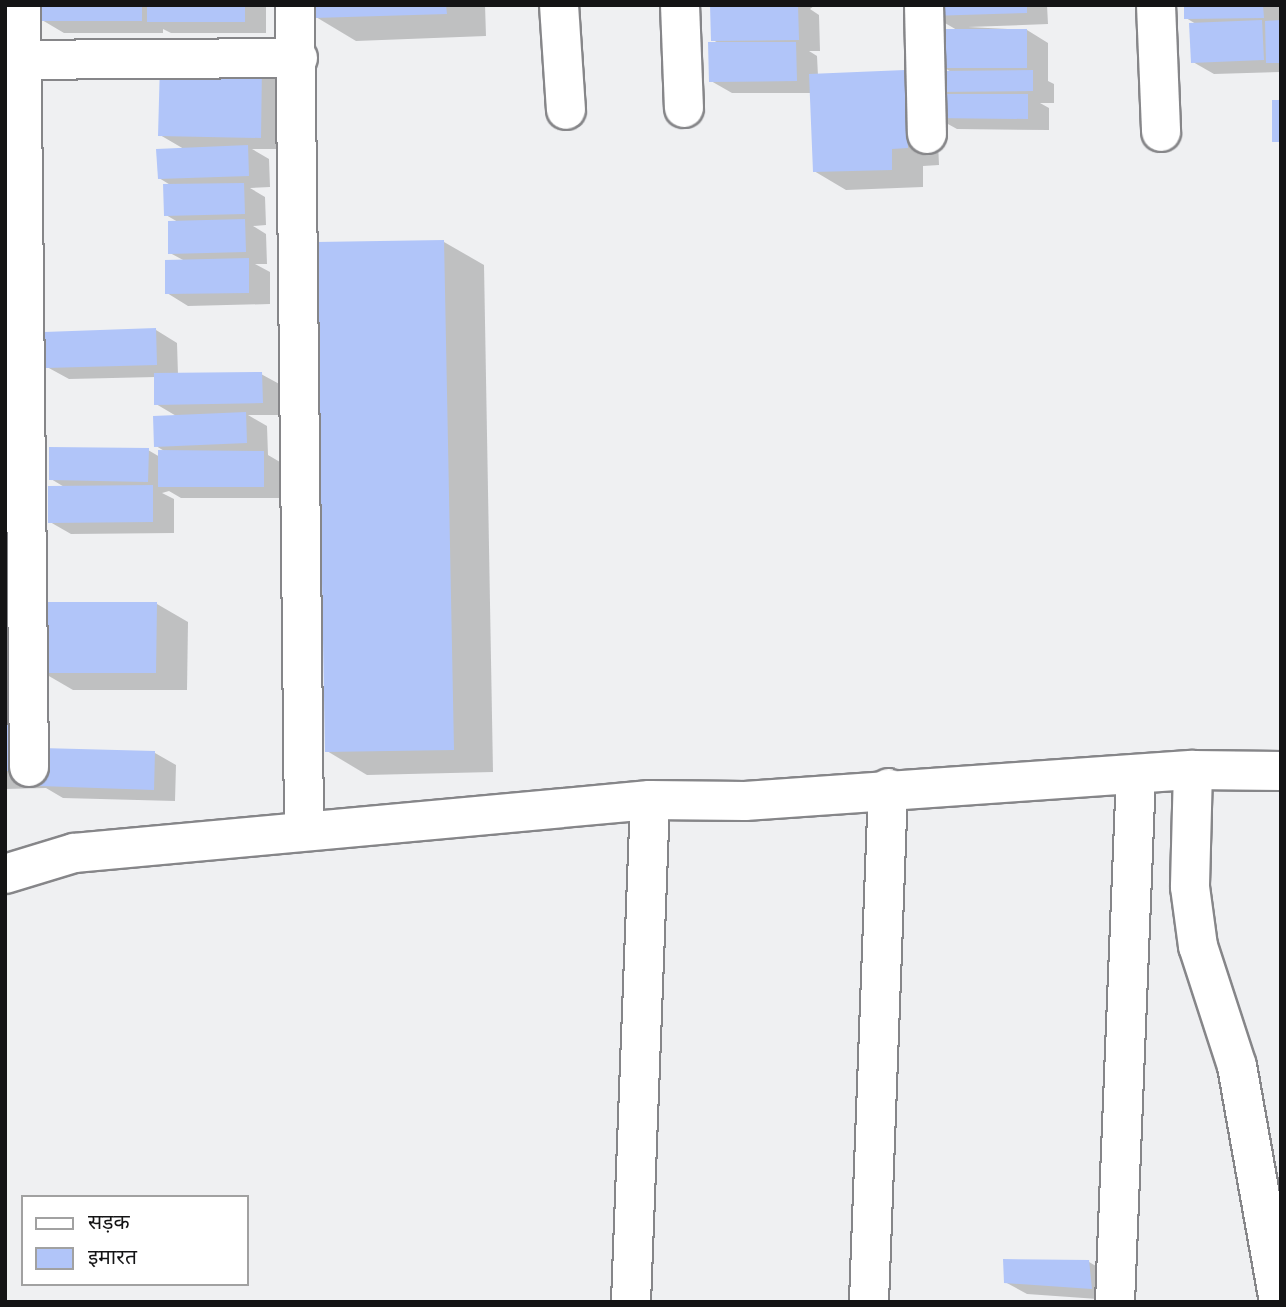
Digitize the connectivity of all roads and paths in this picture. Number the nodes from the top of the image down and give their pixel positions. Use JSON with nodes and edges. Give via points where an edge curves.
{"nodes":[{"id":1,"x":21,"y":5,"type":"edge"},
{"id":2,"x":295,"y":5,"type":"edge"},
{"id":3,"x":559,"y":5,"type":"edge"},
{"id":4,"x":680,"y":5,"type":"edge"},
{"id":5,"x":924,"y":5,"type":"edge"},
{"id":6,"x":1156,"y":5,"type":"edge"},
{"id":7,"x":298,"y":58,"type":"junction"},
{"id":8,"x":13,"y":60,"type":"edge"},
{"id":9,"x":684,"y":108,"type":"dead end"},
{"id":10,"x":566,"y":110,"type":"dead end"},
{"id":11,"x":1161,"y":132,"type":"dead end"},
{"id":12,"x":926,"y":134,"type":"dead end"},
{"id":13,"x":17,"y":657,"type":"edge"},
{"id":14,"x":29,"y":767,"type":"dead end"},
{"id":15,"x":1193,"y":770,"type":"junction"},
{"id":16,"x":1281,"y":771,"type":"edge"},
{"id":17,"x":1136,"y":774,"type":"junction"},
{"id":18,"x":888,"y":788,"type":"junction"},
{"id":19,"x":650,"y":800,"type":"junction"},
{"id":20,"x":304,"y":829,"type":"junction"},
{"id":21,"x":5,"y":874,"type":"edge"},
{"id":22,"x":631,"y":1302,"type":"edge"},
{"id":23,"x":869,"y":1302,"type":"edge"},
{"id":24,"x":1115,"y":1302,"type":"edge"},
{"id":25,"x":1279,"y":1302,"type":"edge"}],
"edges":[{"from":1,"to":8,"type":"street"},
{"from":2,"to":7,"type":"street"},
{"from":3,"to":10,"type":"street"},
{"from":4,"to":9,"type":"street"},
{"from":5,"to":12,"type":"street"},
{"from":6,"to":11,"type":"street"},
{"from":7,"to":8,"type":"street"},
{"from":7,"to":20,"type":"street"},
{"from":8,"to":13,"type":"street"},
{"from":13,"to":14,"type":"street"},
{"from":15,"to":16,"type":"street"},
{"from":15,"to":17,"type":"street"},
{"from":15,"to":25,"type":"street","via":[[1190,887],[1198,946],[1237,1066]]},
{"from":17,"to":18,"type":"street"},
{"from":17,"to":24,"type":"street"},
{"from":18,"to":19,"type":"street","via":[[745,801]]},
{"from":18,"to":23,"type":"street"},
{"from":19,"to":20,"type":"street"},
{"from":19,"to":22,"type":"street"},
{"from":20,"to":21,"type":"street","via":[[74,853]]}]}
